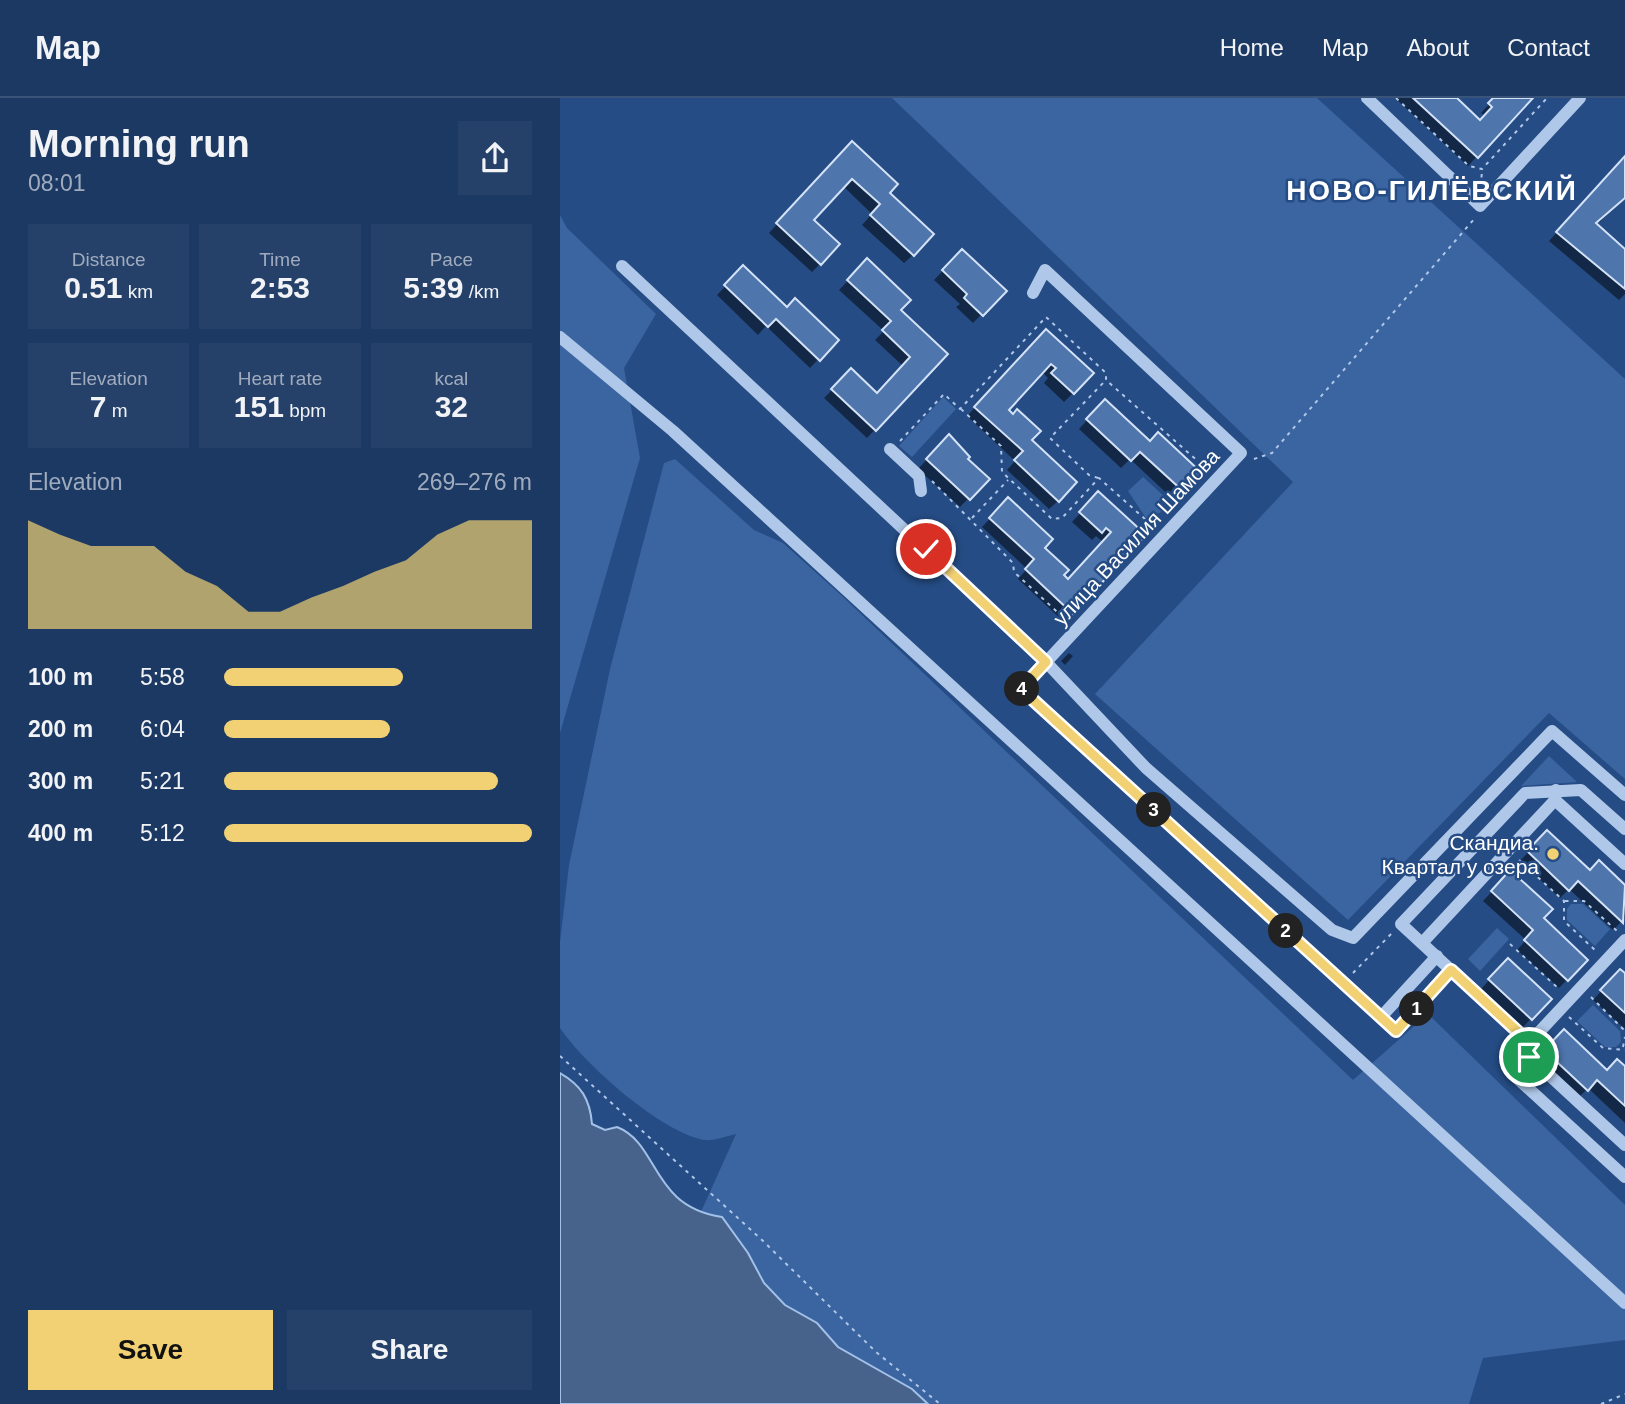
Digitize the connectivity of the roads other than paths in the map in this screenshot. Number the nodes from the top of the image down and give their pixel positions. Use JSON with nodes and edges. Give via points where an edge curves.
{"nodes":[{"id":1,"x":1367,"y":98,"type":"edge"},
{"id":2,"x":1580,"y":98,"type":"edge"},
{"id":3,"x":622,"y":266,"type":"dead end"},
{"id":4,"x":1033,"y":293,"type":"dead end"},
{"id":5,"x":560,"y":337,"type":"edge"},
{"id":6,"x":893,"y":448,"type":"road end"},
{"id":7,"x":920,"y":491,"type":"dead end"},
{"id":8,"x":1046,"y":662,"type":"junction"},
{"id":9,"x":1555,"y":795,"type":"junction"},
{"id":10,"x":1625,"y":795,"type":"edge"},
{"id":11,"x":1625,"y":829,"type":"edge"},
{"id":12,"x":1625,"y":864,"type":"edge"},
{"id":13,"x":1623,"y":937,"type":"edge"},
{"id":14,"x":1422,"y":943,"type":"junction"},
{"id":15,"x":1437,"y":956,"type":"junction"},
{"id":16,"x":1451,"y":970,"type":"junction"},
{"id":17,"x":1381,"y":1017,"type":"junction"},
{"id":18,"x":1525,"y":1046,"type":"junction"},
{"id":19,"x":1625,"y":1145,"type":"edge"},
{"id":20,"x":1625,"y":1177,"type":"edge"},
{"id":21,"x":1625,"y":1303,"type":"edge"}],
"edges":[{"from":1,"to":2,"type":"street","via":[[1480,206]]},
{"from":3,"to":8,"type":"street"},
{"from":4,"to":8,"type":"street","name":"улица Василия Шамова","via":[[1045,270],[1241,453]]},
{"from":5,"to":21,"type":"street","via":[[673,431]]},
{"from":6,"to":7,"type":"street","via":[[919,476]]},
{"from":8,"to":10,"type":"street","via":[[1146,768],[1332,930],[1353,938],[1552,731]]},
{"from":8,"to":17,"type":"street","name":"улица Василия Шамова","via":[[1021,689]]},
{"from":9,"to":11,"type":"street","via":[[1581,790]]},
{"from":9,"to":12,"type":"street"},
{"from":9,"to":14,"type":"street"},
{"from":9,"to":14,"type":"street","via":[[1531,791],[1520,797],[1401,924]]},
{"from":13,"to":18,"type":"street"},
{"from":14,"to":15,"type":"street"},
{"from":15,"to":16,"type":"street"},
{"from":15,"to":17,"type":"street"},
{"from":16,"to":17,"type":"street","via":[[1396,1031]]},
{"from":16,"to":18,"type":"street"},
{"from":18,"to":19,"type":"street"},
{"from":18,"to":20,"type":"street","via":[[1513,1062],[1517,1078]]}]}
